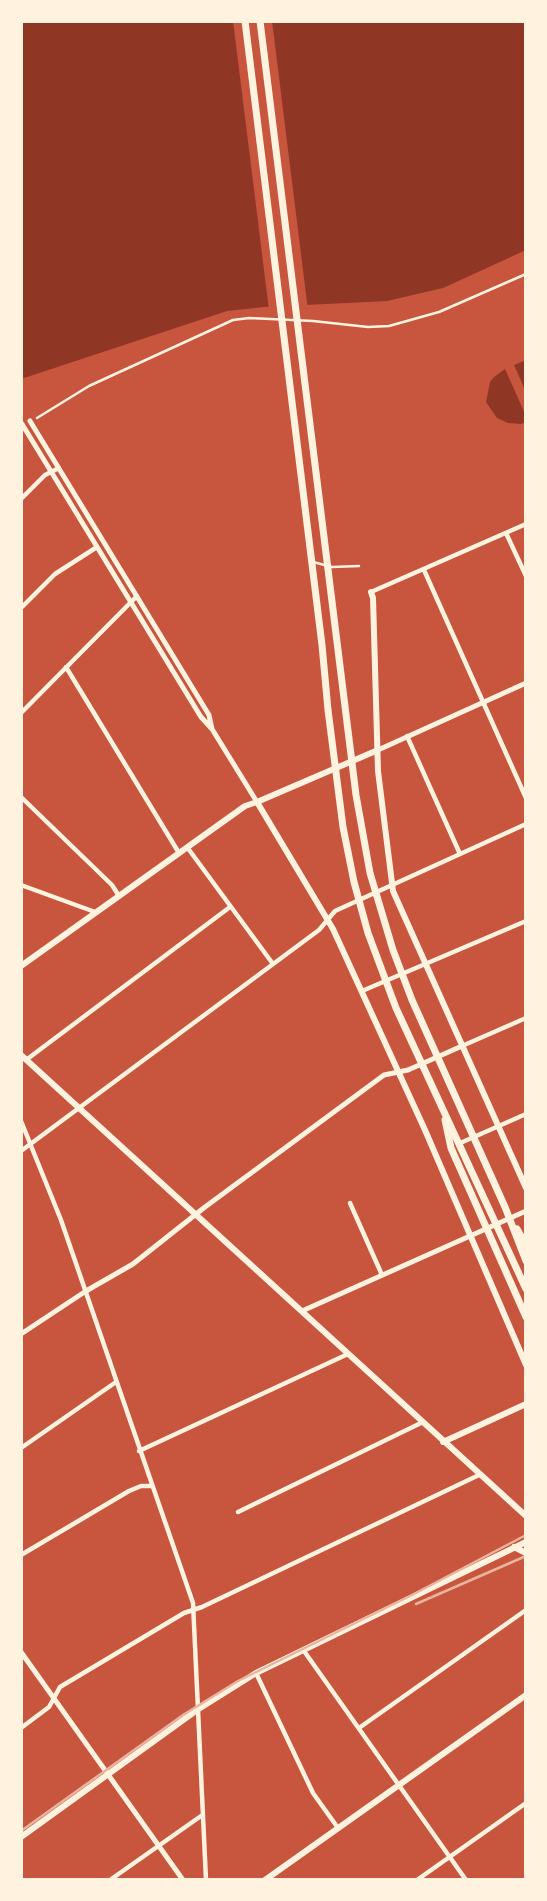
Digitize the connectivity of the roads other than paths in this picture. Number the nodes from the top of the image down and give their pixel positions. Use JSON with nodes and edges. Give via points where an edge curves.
{"nodes":[{"id":1,"x":245,"y":21,"type":"edge"},
{"id":2,"x":260,"y":21,"type":"edge"},
{"id":3,"x":526,"y":274,"type":"edge"},
{"id":4,"x":37,"y":418,"type":"joint"},
{"id":5,"x":30,"y":421,"type":"junction"},
{"id":6,"x":21,"y":424,"type":"edge"},
{"id":7,"x":59,"y":468,"type":"junction"},
{"id":8,"x":51,"y":472,"type":"junction"},
{"id":9,"x":21,"y":499,"type":"edge"},
{"id":10,"x":526,"y":524,"type":"edge"},
{"id":11,"x":506,"y":533,"type":"junction"},
{"id":12,"x":97,"y":547,"type":"junction"},
{"id":13,"x":313,"y":562,"type":"dead end"},
{"id":14,"x":359,"y":566,"type":"dead end"},
{"id":15,"x":424,"y":570,"type":"junction"},
{"id":16,"x":526,"y":576,"type":"edge"},
{"id":17,"x":371,"y":592,"type":"joint"},
{"id":18,"x":137,"y":596,"type":"junction"},
{"id":19,"x":131,"y":602,"type":"junction"},
{"id":20,"x":21,"y":608,"type":"edge"},
{"id":21,"x":66,"y":667,"type":"junction"},
{"id":22,"x":526,"y":683,"type":"edge"},
{"id":23,"x":483,"y":702,"type":"junction"},
{"id":24,"x":21,"y":713,"type":"edge"},
{"id":25,"x":212,"y":729,"type":"junction"},
{"id":26,"x":407,"y":736,"type":"junction"},
{"id":27,"x":377,"y":750,"type":"junction"},
{"id":28,"x":21,"y":797,"type":"edge"},
{"id":29,"x":526,"y":798,"type":"edge"},
{"id":30,"x":257,"y":802,"type":"junction"},
{"id":31,"x":526,"y":824,"type":"edge"},
{"id":32,"x":187,"y":848,"type":"junction"},
{"id":33,"x":179,"y":853,"type":"junction"},
{"id":34,"x":460,"y":854,"type":"junction"},
{"id":35,"x":392,"y":884,"type":"junction"},
{"id":36,"x":21,"y":885,"type":"edge"},
{"id":37,"x":119,"y":896,"type":"junction"},
{"id":38,"x":230,"y":907,"type":"junction"},
{"id":39,"x":96,"y":912,"type":"junction"},
{"id":40,"x":327,"y":920,"type":"junction"},
{"id":41,"x":526,"y":921,"type":"edge"},
{"id":42,"x":273,"y":964,"type":"junction"},
{"id":43,"x":426,"y":965,"type":"junction"},
{"id":44,"x":21,"y":966,"type":"edge"},
{"id":45,"x":362,"y":991,"type":"junction"},
{"id":46,"x":526,"y":1018,"type":"edge"},
{"id":47,"x":462,"y":1046,"type":"junction"},
{"id":48,"x":24,"y":1057,"type":"edge"},
{"id":49,"x":397,"y":1072,"type":"junction"},
{"id":50,"x":442,"y":1106,"type":"junction"},
{"id":51,"x":80,"y":1108,"type":"junction"},
{"id":52,"x":526,"y":1114,"type":"edge"},
{"id":53,"x":21,"y":1121,"type":"edge"},
{"id":54,"x":498,"y":1126,"type":"junction"},
{"id":55,"x":30,"y":1144,"type":"junction"},
{"id":56,"x":21,"y":1151,"type":"edge"},
{"id":57,"x":435,"y":1154,"type":"junction"},
{"id":58,"x":460,"y":1157,"type":"junction"},
{"id":59,"x":526,"y":1188,"type":"edge"},
{"id":60,"x":350,"y":1203,"type":"dead end"},
{"id":61,"x":526,"y":1211,"type":"edge"},
{"id":62,"x":197,"y":1214,"type":"junction"},
{"id":63,"x":513,"y":1224,"type":"junction"},
{"id":64,"x":495,"y":1235,"type":"junction"},
{"id":65,"x":470,"y":1236,"type":"junction"},
{"id":66,"x":526,"y":1245,"type":"edge"},
{"id":67,"x":526,"y":1261,"type":"edge"},
{"id":68,"x":382,"y":1275,"type":"junction"},
{"id":69,"x":526,"y":1289,"type":"edge"},
{"id":70,"x":86,"y":1291,"type":"junction"},
{"id":71,"x":526,"y":1308,"type":"edge"},
{"id":72,"x":302,"y":1311,"type":"junction"},
{"id":73,"x":526,"y":1317,"type":"edge"},
{"id":74,"x":21,"y":1334,"type":"edge"},
{"id":75,"x":348,"y":1354,"type":"junction"},
{"id":76,"x":526,"y":1365,"type":"edge"},
{"id":77,"x":116,"y":1382,"type":"junction"},
{"id":78,"x":526,"y":1404,"type":"edge"},
{"id":79,"x":423,"y":1422,"type":"junction"},
{"id":80,"x":443,"y":1442,"type":"junction"},
{"id":81,"x":21,"y":1448,"type":"edge"},
{"id":82,"x":139,"y":1451,"type":"junction"},
{"id":83,"x":480,"y":1475,"type":"junction"},
{"id":84,"x":152,"y":1486,"type":"junction"},
{"id":85,"x":237,"y":1512,"type":"dead end"},
{"id":86,"x":526,"y":1516,"type":"edge"},
{"id":87,"x":526,"y":1542,"type":"edge"},
{"id":88,"x":514,"y":1548,"type":"junction"},
{"id":89,"x":526,"y":1553,"type":"edge"},
{"id":90,"x":21,"y":1555,"type":"edge"},
{"id":91,"x":526,"y":1610,"type":"edge"},
{"id":92,"x":193,"y":1611,"type":"junction"},
{"id":93,"x":304,"y":1651,"type":"junction"},
{"id":94,"x":21,"y":1652,"type":"edge"},
{"id":95,"x":256,"y":1674,"type":"junction"},
{"id":96,"x":526,"y":1695,"type":"edge"},
{"id":97,"x":54,"y":1698,"type":"junction"},
{"id":98,"x":197,"y":1710,"type":"junction"},
{"id":99,"x":21,"y":1728,"type":"edge"},
{"id":100,"x":359,"y":1728,"type":"junction"},
{"id":101,"x":109,"y":1774,"type":"junction"},
{"id":102,"x":399,"y":1785,"type":"junction"},
{"id":103,"x":526,"y":1803,"type":"edge"},
{"id":104,"x":202,"y":1815,"type":"junction"},
{"id":105,"x":338,"y":1828,"type":"junction"},
{"id":106,"x":21,"y":1837,"type":"edge"},
{"id":107,"x":159,"y":1846,"type":"junction"},
{"id":108,"x":450,"y":1857,"type":"junction"},
{"id":109,"x":110,"y":1880,"type":"edge"},
{"id":110,"x":183,"y":1880,"type":"edge"},
{"id":111,"x":206,"y":1880,"type":"edge"},
{"id":112,"x":265,"y":1880,"type":"edge"},
{"id":113,"x":417,"y":1880,"type":"edge"},
{"id":114,"x":466,"y":1880,"type":"edge"}],
"edges":[{"from":1,"to":50,"type":"highway","via":[[347,845],[386,983]]},
{"from":2,"to":63,"type":"highway","via":[[365,847],[401,973]]},
{"from":3,"to":4,"type":"street","via":[[439,312],[389,326],[249,317],[233,320],[89,386]]},
{"from":4,"to":5,"type":"street"},
{"from":5,"to":6,"type":"street"},
{"from":5,"to":7,"type":"street"},
{"from":6,"to":8,"type":"street"},
{"from":7,"to":8,"type":"street"},
{"from":7,"to":18,"type":"street"},
{"from":8,"to":9,"type":"street"},
{"from":8,"to":12,"type":"street"},
{"from":10,"to":11,"type":"street"},
{"from":11,"to":15,"type":"street"},
{"from":11,"to":16,"type":"street"},
{"from":12,"to":19,"type":"street"},
{"from":12,"to":20,"type":"street","via":[[55,574]]},
{"from":13,"to":14,"type":"street"},
{"from":15,"to":17,"type":"street"},
{"from":15,"to":23,"type":"street"},
{"from":17,"to":27,"type":"main road"},
{"from":18,"to":19,"type":"street"},
{"from":18,"to":25,"type":"street","via":[[209,715]]},
{"from":19,"to":21,"type":"street"},
{"from":19,"to":25,"type":"street"},
{"from":21,"to":24,"type":"street"},
{"from":21,"to":33,"type":"street"},
{"from":22,"to":23,"type":"street"},
{"from":23,"to":26,"type":"street"},
{"from":23,"to":29,"type":"street"},
{"from":25,"to":30,"type":"street"},
{"from":26,"to":27,"type":"street"},
{"from":26,"to":34,"type":"street"},
{"from":27,"to":30,"type":"main road"},
{"from":27,"to":35,"type":"main road"},
{"from":28,"to":37,"type":"street"},
{"from":30,"to":32,"type":"main road"},
{"from":30,"to":40,"type":"main road"},
{"from":31,"to":34,"type":"street"},
{"from":32,"to":33,"type":"main road"},
{"from":32,"to":38,"type":"street"},
{"from":33,"to":37,"type":"main road"},
{"from":34,"to":35,"type":"street"},
{"from":35,"to":40,"type":"street","via":[[335,911]]},
{"from":35,"to":43,"type":"main road"},
{"from":36,"to":39,"type":"street"},
{"from":37,"to":39,"type":"main road"},
{"from":38,"to":42,"type":"street"},
{"from":38,"to":48,"type":"street"},
{"from":39,"to":44,"type":"main road"},
{"from":40,"to":42,"type":"street"},
{"from":40,"to":45,"type":"main road"},
{"from":41,"to":43,"type":"street"},
{"from":42,"to":51,"type":"street"},
{"from":43,"to":45,"type":"street"},
{"from":43,"to":47,"type":"main road"},
{"from":45,"to":49,"type":"main road"},
{"from":46,"to":47,"type":"street"},
{"from":47,"to":49,"type":"street"},
{"from":47,"to":54,"type":"main road"},
{"from":48,"to":51,"type":"main road"},
{"from":49,"to":57,"type":"main road"},
{"from":49,"to":62,"type":"street","via":[[384,1075]]},
{"from":50,"to":58,"type":"highway"},
{"from":50,"to":58,"type":"highway","via":[[449,1138]]},
{"from":51,"to":55,"type":"street"},
{"from":51,"to":62,"type":"main road"},
{"from":52,"to":54,"type":"street"},
{"from":53,"to":55,"type":"street"},
{"from":54,"to":57,"type":"street"},
{"from":54,"to":59,"type":"main road"},
{"from":55,"to":56,"type":"street"},
{"from":55,"to":70,"type":"street"},
{"from":57,"to":65,"type":"main road"},
{"from":58,"to":64,"type":"highway"},
{"from":60,"to":68,"type":"street"},
{"from":61,"to":65,"type":"street"},
{"from":62,"to":70,"type":"street","via":[[132,1264]]},
{"from":62,"to":72,"type":"main road"},
{"from":63,"to":66,"type":"highway"},
{"from":63,"to":67,"type":"highway"},
{"from":64,"to":69,"type":"highway"},
{"from":64,"to":71,"type":"highway"},
{"from":64,"to":73,"type":"highway"},
{"from":65,"to":68,"type":"street"},
{"from":65,"to":76,"type":"main road"},
{"from":68,"to":72,"type":"street"},
{"from":70,"to":74,"type":"street"},
{"from":70,"to":77,"type":"street"},
{"from":72,"to":75,"type":"main road"},
{"from":75,"to":79,"type":"main road"},
{"from":75,"to":82,"type":"street"},
{"from":77,"to":81,"type":"street"},
{"from":77,"to":82,"type":"street"},
{"from":78,"to":80,"type":"main road"},
{"from":79,"to":80,"type":"main road"},
{"from":79,"to":85,"type":"street"},
{"from":80,"to":83,"type":"main road"},
{"from":82,"to":84,"type":"street"},
{"from":83,"to":86,"type":"main road"},
{"from":83,"to":92,"type":"street"},
{"from":84,"to":90,"type":"street","via":[[129,1491]]},
{"from":84,"to":92,"type":"street"},
{"from":87,"to":88,"type":"main road"},
{"from":88,"to":89,"type":"main road"},
{"from":88,"to":93,"type":"main road"},
{"from":91,"to":100,"type":"street"},
{"from":92,"to":97,"type":"street","via":[[60,1687]]},
{"from":92,"to":98,"type":"street"},
{"from":93,"to":95,"type":"main road"},
{"from":93,"to":100,"type":"street"},
{"from":94,"to":97,"type":"street"},
{"from":95,"to":98,"type":"main road"},
{"from":95,"to":105,"type":"street","via":[[313,1793]]},
{"from":96,"to":102,"type":"main road"},
{"from":97,"to":99,"type":"street"},
{"from":97,"to":101,"type":"street"},
{"from":98,"to":101,"type":"main road"},
{"from":98,"to":104,"type":"street"},
{"from":100,"to":102,"type":"street"},
{"from":101,"to":106,"type":"main road"},
{"from":101,"to":107,"type":"street"},
{"from":102,"to":105,"type":"main road"},
{"from":102,"to":108,"type":"street"},
{"from":103,"to":108,"type":"street"},
{"from":104,"to":107,"type":"street"},
{"from":104,"to":111,"type":"street"},
{"from":105,"to":112,"type":"main road"},
{"from":107,"to":109,"type":"street"},
{"from":107,"to":110,"type":"street"},
{"from":108,"to":113,"type":"street"},
{"from":108,"to":114,"type":"street"}]}
